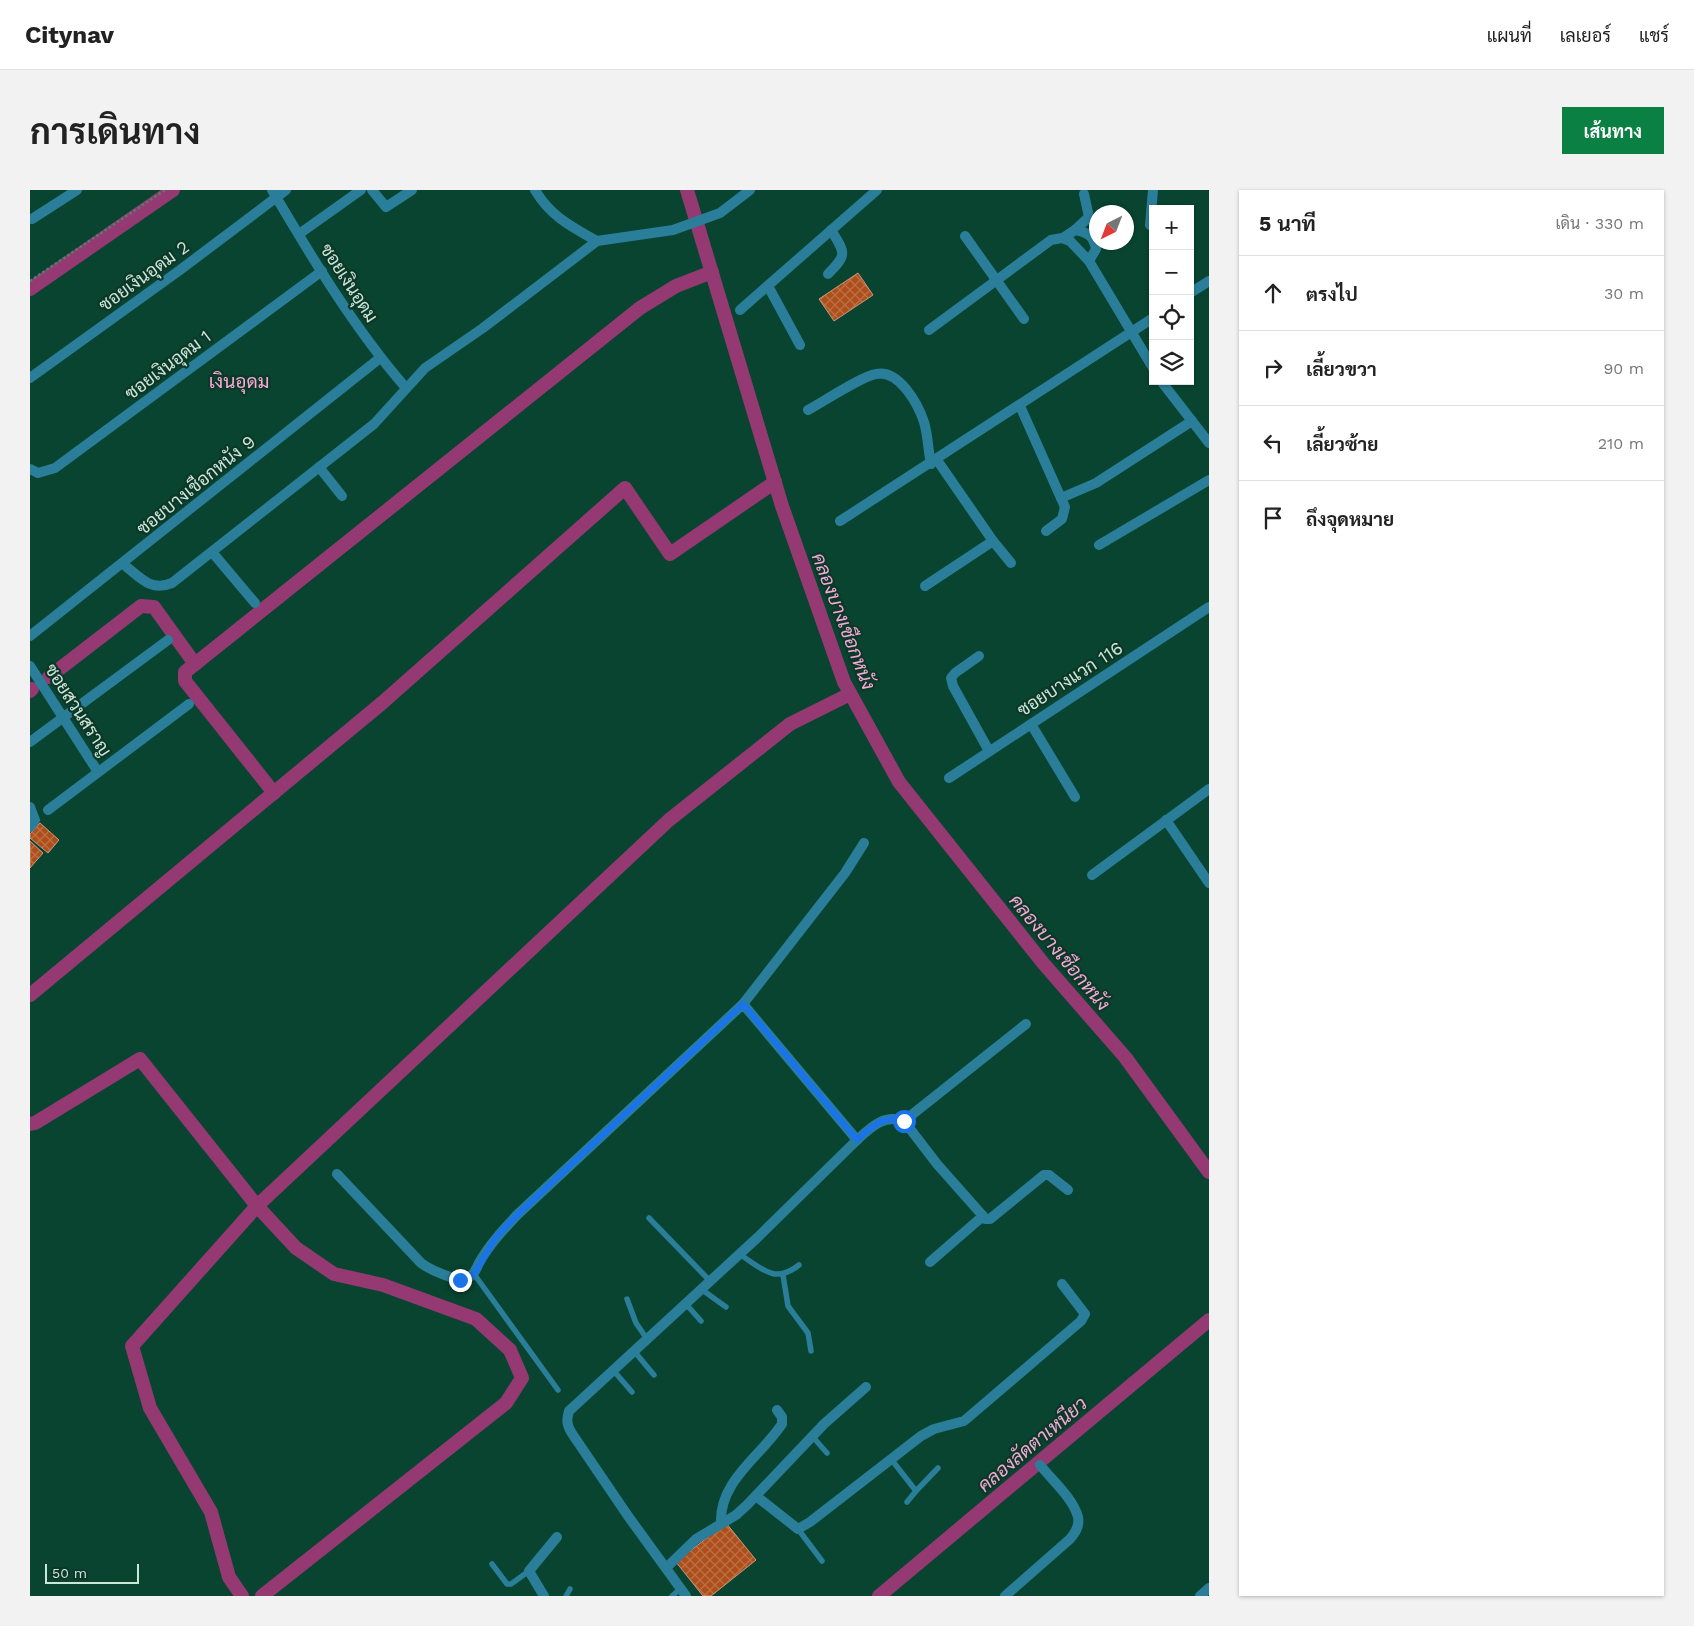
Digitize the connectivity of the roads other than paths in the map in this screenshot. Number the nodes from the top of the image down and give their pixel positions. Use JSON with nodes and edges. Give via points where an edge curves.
{"nodes":[{"id":1,"x":77,"y":190,"type":"edge"},
{"id":2,"x":286,"y":190,"type":"edge"},
{"id":3,"x":361,"y":190,"type":"edge"},
{"id":4,"x":372,"y":190,"type":"edge"},
{"id":5,"x":412,"y":190,"type":"edge"},
{"id":6,"x":535,"y":190,"type":"edge"},
{"id":7,"x":750,"y":190,"type":"edge"},
{"id":8,"x":876,"y":190,"type":"edge"},
{"id":9,"x":1153,"y":190,"type":"edge"},
{"id":10,"x":274,"y":194,"type":"edge"},
{"id":11,"x":1084,"y":194,"type":"dead end"},
{"id":12,"x":1152,"y":205,"type":"edge"},
{"id":13,"x":32,"y":219,"type":"dead end"},
{"id":14,"x":831,"y":230,"type":"junction"},
{"id":15,"x":1076,"y":230,"type":"junction"},
{"id":16,"x":299,"y":234,"type":"junction"},
{"id":17,"x":965,"y":236,"type":"dead end"},
{"id":18,"x":1063,"y":238,"type":"junction"},
{"id":19,"x":597,"y":241,"type":"junction"},
{"id":20,"x":1089,"y":261,"type":"junction"},
{"id":21,"x":322,"y":271,"type":"junction"},
{"id":22,"x":828,"y":274,"type":"dead end"},
{"id":23,"x":998,"y":280,"type":"junction"},
{"id":24,"x":1209,"y":280,"type":"edge"},
{"id":25,"x":768,"y":286,"type":"junction"},
{"id":26,"x":1194,"y":290,"type":"edge"},
{"id":27,"x":740,"y":310,"type":"dead end"},
{"id":28,"x":1024,"y":319,"type":"dead end"},
{"id":29,"x":1149,"y":321,"type":"edge"},
{"id":30,"x":930,"y":330,"type":"dead end"},
{"id":31,"x":1131,"y":333,"type":"junction"},
{"id":32,"x":800,"y":345,"type":"dead end"},
{"id":33,"x":380,"y":358,"type":"junction"},
{"id":34,"x":1149,"y":362,"type":"edge"},
{"id":35,"x":30,"y":378,"type":"edge"},
{"id":36,"x":1164,"y":385,"type":"edge"},
{"id":37,"x":406,"y":388,"type":"junction"},
{"id":38,"x":1020,"y":406,"type":"junction"},
{"id":39,"x":808,"y":410,"type":"dead end"},
{"id":40,"x":1192,"y":421,"type":"junction"},
{"id":41,"x":1208,"y":441,"type":"edge"},
{"id":42,"x":934,"y":462,"type":"junction"},
{"id":43,"x":319,"y":467,"type":"junction"},
{"id":44,"x":30,"y":469,"type":"edge"},
{"id":45,"x":1209,"y":480,"type":"edge"},
{"id":46,"x":342,"y":496,"type":"dead end"},
{"id":47,"x":1061,"y":498,"type":"junction"},
{"id":48,"x":840,"y":521,"type":"dead end"},
{"id":49,"x":1046,"y":532,"type":"dead end"},
{"id":50,"x":993,"y":541,"type":"junction"},
{"id":51,"x":1099,"y":544,"type":"dead end"},
{"id":52,"x":212,"y":552,"type":"junction"},
{"id":53,"x":1011,"y":563,"type":"dead end"},
{"id":54,"x":123,"y":564,"type":"junction"},
{"id":55,"x":925,"y":586,"type":"dead end"},
{"id":56,"x":255,"y":603,"type":"dead end"},
{"id":57,"x":1209,"y":606,"type":"edge"},
{"id":58,"x":30,"y":636,"type":"edge"},
{"id":59,"x":168,"y":640,"type":"dead end"},
{"id":60,"x":979,"y":656,"type":"dead end"},
{"id":61,"x":30,"y":666,"type":"edge"},
{"id":62,"x":188,"y":704,"type":"dead end"},
{"id":63,"x":64,"y":718,"type":"junction"},
{"id":64,"x":1031,"y":724,"type":"junction"},
{"id":65,"x":30,"y":742,"type":"edge"},
{"id":66,"x":989,"y":751,"type":"junction"},
{"id":67,"x":98,"y":772,"type":"junction"},
{"id":68,"x":948,"y":778,"type":"dead end"},
{"id":69,"x":1209,"y":789,"type":"edge"},
{"id":70,"x":1075,"y":797,"type":"dead end"},
{"id":71,"x":30,"y":807,"type":"edge"},
{"id":72,"x":48,"y":810,"type":"dead end"},
{"id":73,"x":1166,"y":820,"type":"junction"},
{"id":74,"x":30,"y":827,"type":"edge"},
{"id":75,"x":864,"y":843,"type":"dead end"},
{"id":76,"x":1092,"y":876,"type":"dead end"},
{"id":77,"x":1209,"y":883,"type":"edge"},
{"id":78,"x":743,"y":1004,"type":"junction"},
{"id":79,"x":1026,"y":1024,"type":"dead end"},
{"id":80,"x":904,"y":1121,"type":"junction"},
{"id":81,"x":857,"y":1140,"type":"junction"},
{"id":82,"x":337,"y":1174,"type":"dead end"},
{"id":83,"x":1068,"y":1190,"type":"dead end"},
{"id":84,"x":983,"y":1216,"type":"junction"},
{"id":85,"x":649,"y":1218,"type":"dead end"},
{"id":86,"x":739,"y":1254,"type":"junction"},
{"id":87,"x":930,"y":1262,"type":"dead end"},
{"id":88,"x":799,"y":1265,"type":"dead end"},
{"id":89,"x":474,"y":1274,"type":"junction"},
{"id":90,"x":783,"y":1275,"type":"junction"},
{"id":91,"x":710,"y":1280,"type":"junction"},
{"id":92,"x":1062,"y":1284,"type":"dead end"},
{"id":93,"x":701,"y":1289,"type":"junction"},
{"id":94,"x":627,"y":1299,"type":"dead end"},
{"id":95,"x":685,"y":1303,"type":"junction"},
{"id":96,"x":726,"y":1307,"type":"dead end"},
{"id":97,"x":701,"y":1321,"type":"dead end"},
{"id":98,"x":647,"y":1339,"type":"junction"},
{"id":99,"x":634,"y":1351,"type":"junction"},
{"id":100,"x":810,"y":1351,"type":"dead end"},
{"id":101,"x":613,"y":1370,"type":"junction"},
{"id":102,"x":654,"y":1375,"type":"dead end"},
{"id":103,"x":866,"y":1387,"type":"dead end"},
{"id":104,"x":558,"y":1390,"type":"dead end"},
{"id":105,"x":632,"y":1392,"type":"dead end"},
{"id":106,"x":777,"y":1410,"type":"dead end"},
{"id":107,"x":812,"y":1436,"type":"junction"},
{"id":108,"x":827,"y":1454,"type":"dead end"},
{"id":109,"x":891,"y":1459,"type":"junction"},
{"id":110,"x":1040,"y":1465,"type":"dead end"},
{"id":111,"x":938,"y":1468,"type":"dead end"},
{"id":112,"x":916,"y":1491,"type":"junction"},
{"id":113,"x":756,"y":1496,"type":"junction"},
{"id":114,"x":907,"y":1502,"type":"dead end"},
{"id":115,"x":721,"y":1523,"type":"junction"},
{"id":116,"x":798,"y":1528,"type":"junction"},
{"id":117,"x":557,"y":1537,"type":"dead end"},
{"id":118,"x":822,"y":1561,"type":"dead end"},
{"id":119,"x":492,"y":1564,"type":"dead end"},
{"id":120,"x":666,"y":1568,"type":"junction"},
{"id":121,"x":529,"y":1571,"type":"junction"},
{"id":122,"x":1209,"y":1588,"type":"edge"},
{"id":123,"x":570,"y":1589,"type":"dead end"},
{"id":124,"x":683,"y":1592,"type":"edge"},
{"id":125,"x":544,"y":1596,"type":"edge"},
{"id":126,"x":566,"y":1596,"type":"edge"},
{"id":127,"x":672,"y":1596,"type":"edge"},
{"id":128,"x":1005,"y":1596,"type":"edge"},
{"id":129,"x":1200,"y":1596,"type":"edge"}],
"edges":[{"from":1,"to":13,"type":"street"},
{"from":2,"to":10,"type":"street","name":"ซอยเงินอุดม 2"},
{"from":3,"to":16,"type":"street"},
{"from":4,"to":5,"type":"street","via":[[386,206]]},
{"from":6,"to":19,"type":"street","via":[[554,215]]},
{"from":7,"to":19,"type":"street","via":[[720,213],[673,230]]},
{"from":8,"to":14,"type":"street"},
{"from":9,"to":12,"type":"street"},
{"from":10,"to":16,"type":"street","name":"ซอยเงินอุดม"},
{"from":10,"to":35,"type":"street","name":"ซอยเงินอุดม 2","via":[[180,270]]},
{"from":11,"to":15,"type":"street","via":[[1089,217]]},
{"from":14,"to":22,"type":"street","via":[[844,251],[843,258]]},
{"from":14,"to":25,"type":"street"},
{"from":15,"to":18,"type":"street"},
{"from":15,"to":20,"type":"street","via":[[1087,232],[1095,241],[1096,248]]},
{"from":16,"to":21,"type":"street","name":"ซอยเงินอุดม"},
{"from":17,"to":23,"type":"street"},
{"from":18,"to":20,"type":"street"},
{"from":18,"to":23,"type":"street","via":[[1051,240]]},
{"from":19,"to":37,"type":"street","via":[[426,368]]},
{"from":20,"to":31,"type":"street"},
{"from":21,"to":33,"type":"street","name":"ซอยเงินอุดม"},
{"from":21,"to":44,"type":"street","name":"ซอยเงินอุดม 1","via":[[55,468],[38,473]]},
{"from":23,"to":28,"type":"street"},
{"from":23,"to":30,"type":"street"},
{"from":24,"to":26,"type":"street"},
{"from":25,"to":27,"type":"street"},
{"from":25,"to":32,"type":"street"},
{"from":29,"to":31,"type":"street"},
{"from":31,"to":34,"type":"street"},
{"from":31,"to":38,"type":"street"},
{"from":33,"to":37,"type":"street","name":"ซอยเงินอุดม"},
{"from":33,"to":54,"type":"street","name":"ซอยบางเชือกหนัง 9"},
{"from":36,"to":40,"type":"street"},
{"from":37,"to":43,"type":"street","via":[[374,424]]},
{"from":38,"to":42,"type":"street"},
{"from":38,"to":47,"type":"street"},
{"from":39,"to":42,"type":"street","via":[[874,374],[892,376],[918,409]]},
{"from":40,"to":41,"type":"street"},
{"from":40,"to":47,"type":"street","via":[[1096,483]]},
{"from":42,"to":48,"type":"street"},
{"from":42,"to":50,"type":"street"},
{"from":43,"to":46,"type":"street"},
{"from":43,"to":52,"type":"street"},
{"from":45,"to":51,"type":"street"},
{"from":47,"to":49,"type":"street","via":[[1065,507],[1062,520]]},
{"from":50,"to":53,"type":"street"},
{"from":50,"to":55,"type":"street"},
{"from":52,"to":54,"type":"street","via":[[162,588],[151,585]]},
{"from":52,"to":56,"type":"street"},
{"from":54,"to":58,"type":"street","name":"ซอยบางเชือกหนัง 9"},
{"from":57,"to":64,"type":"street","name":"ซอยบางแวก 116"},
{"from":59,"to":63,"type":"street"},
{"from":60,"to":66,"type":"street","via":[[951,678]]},
{"from":61,"to":63,"type":"street","name":"ซอยสวนสราญ"},
{"from":62,"to":67,"type":"street"},
{"from":63,"to":65,"type":"street"},
{"from":63,"to":67,"type":"street","name":"ซอยสวนสราญ"},
{"from":64,"to":66,"type":"street","name":"ซอยบางแวก 116"},
{"from":64,"to":70,"type":"street"},
{"from":66,"to":68,"type":"street","name":"ซอยบางแวก 116"},
{"from":67,"to":72,"type":"street"},
{"from":69,"to":73,"type":"street"},
{"from":71,"to":74,"type":"street","via":[[35,820]]},
{"from":73,"to":76,"type":"street"},
{"from":73,"to":77,"type":"street"},
{"from":75,"to":78,"type":"street","via":[[846,873]]},
{"from":78,"to":81,"type":"street"},
{"from":78,"to":89,"type":"street","via":[[517,1215],[488,1248]]},
{"from":79,"to":80,"type":"street"},
{"from":80,"to":81,"type":"street","via":[[886,1119],[872,1126]]},
{"from":80,"to":84,"type":"street"},
{"from":81,"to":86,"type":"street"},
{"from":82,"to":89,"type":"street","via":[[430,1270],[460,1280]]},
{"from":83,"to":84,"type":"street","via":[[1044,1175],[990,1219]]},
{"from":84,"to":87,"type":"street"},
{"from":85,"to":91,"type":"lane"},
{"from":86,"to":90,"type":"lane","via":[[767,1272]]},
{"from":86,"to":91,"type":"street"},
{"from":88,"to":90,"type":"lane"},
{"from":89,"to":104,"type":"lane"},
{"from":90,"to":100,"type":"lane","via":[[788,1306],[808,1333]]},
{"from":91,"to":93,"type":"street"},
{"from":92,"to":109,"type":"street","via":[[1085,1314],[1081,1320],[964,1421],[934,1429]]},
{"from":93,"to":95,"type":"street"},
{"from":93,"to":96,"type":"lane"},
{"from":94,"to":98,"type":"lane","via":[[636,1323]]},
{"from":95,"to":97,"type":"lane"},
{"from":95,"to":98,"type":"street"},
{"from":98,"to":99,"type":"street"},
{"from":99,"to":101,"type":"street"},
{"from":99,"to":102,"type":"lane"},
{"from":101,"to":105,"type":"lane"},
{"from":101,"to":120,"type":"street","via":[[569,1411],[566,1418],[568,1426]]},
{"from":103,"to":107,"type":"street"},
{"from":106,"to":115,"type":"street","via":[[782,1424],[730,1487],[720,1511]]},
{"from":107,"to":108,"type":"lane"},
{"from":107,"to":113,"type":"street"},
{"from":109,"to":112,"type":"lane"},
{"from":109,"to":116,"type":"street"},
{"from":110,"to":128,"type":"street","via":[[1070,1502],[1079,1518],[1078,1528],[1070,1539]]},
{"from":111,"to":112,"type":"lane"},
{"from":112,"to":114,"type":"lane"},
{"from":113,"to":115,"type":"street","via":[[736,1515]]},
{"from":113,"to":116,"type":"street"},
{"from":115,"to":120,"type":"street","via":[[696,1539]]},
{"from":116,"to":118,"type":"lane"},
{"from":117,"to":121,"type":"street"},
{"from":119,"to":121,"type":"lane","via":[[507,1584]]},
{"from":120,"to":124,"type":"street"},
{"from":121,"to":125,"type":"street"},
{"from":122,"to":129,"type":"street"},
{"from":123,"to":126,"type":"lane"},
{"from":124,"to":127,"type":"lane"}]}
